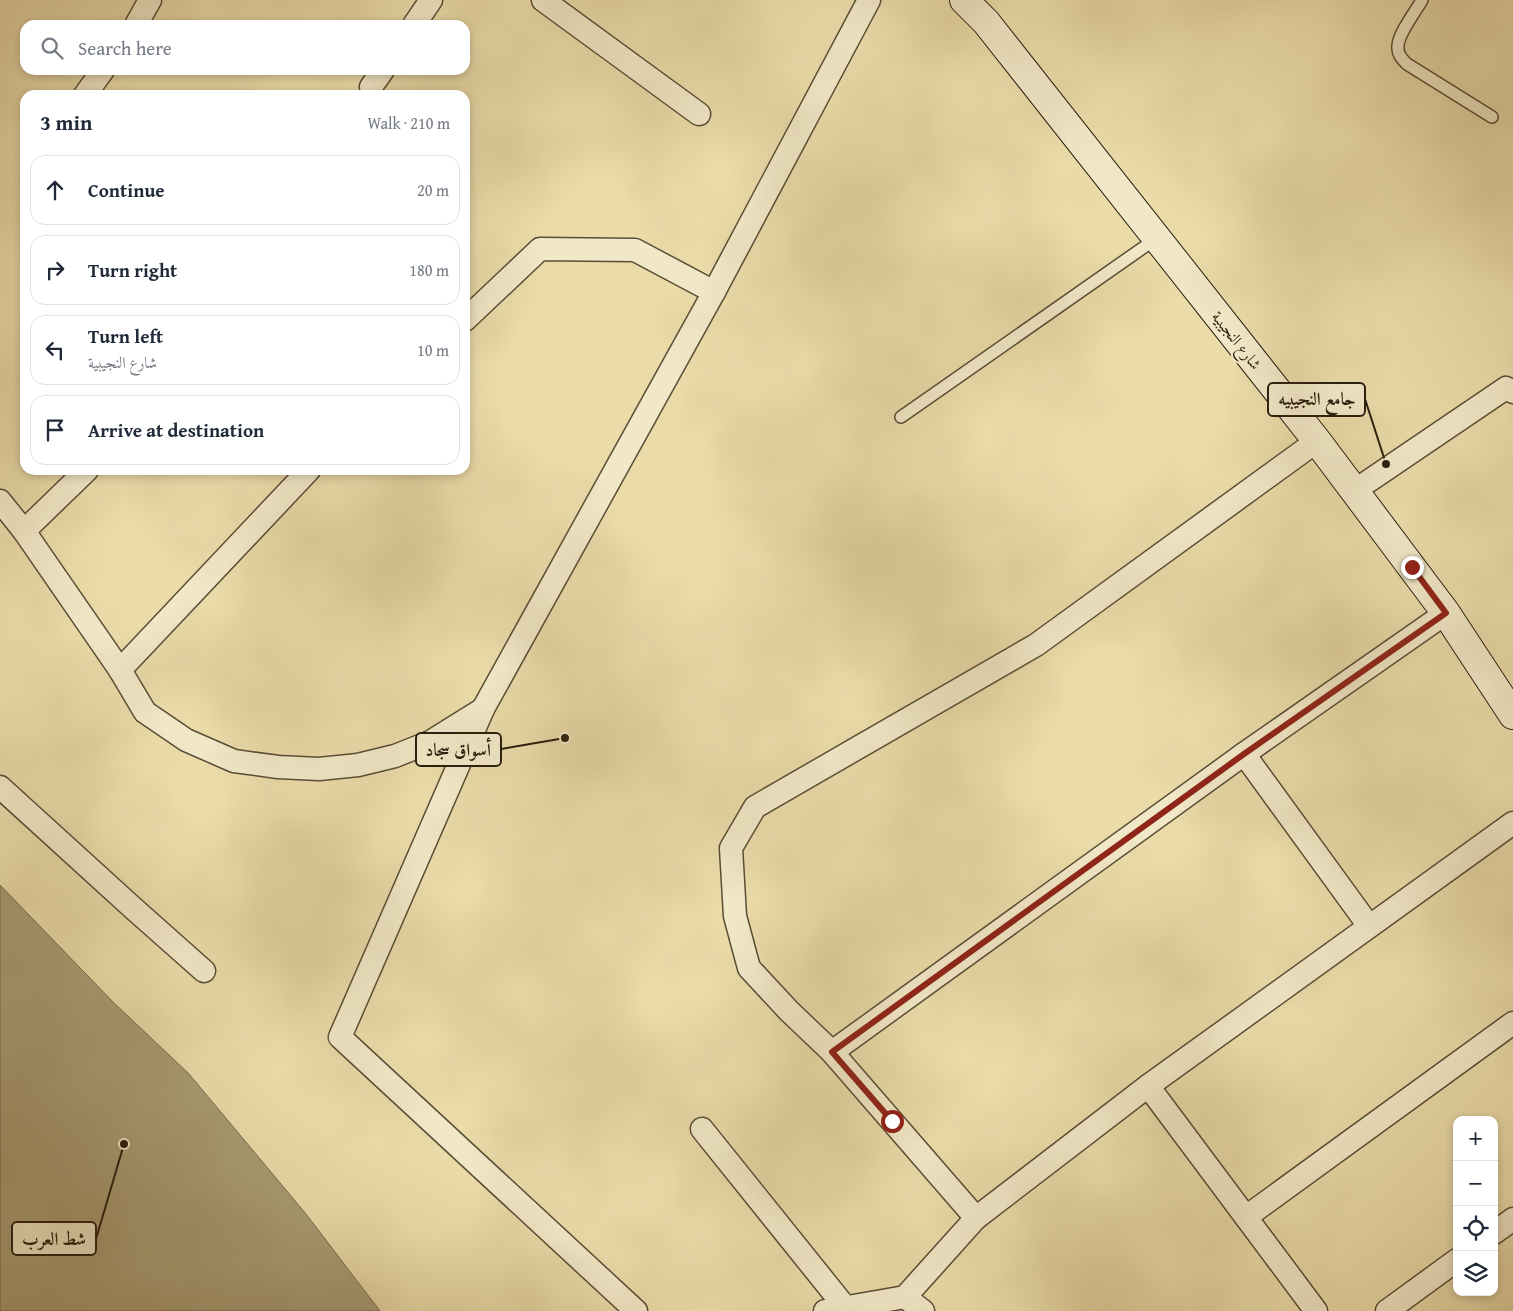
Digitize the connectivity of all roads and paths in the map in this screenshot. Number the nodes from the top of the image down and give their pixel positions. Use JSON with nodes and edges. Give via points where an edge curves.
{"nodes":[{"id":1,"x":150,"y":0,"type":"edge"},
{"id":2,"x":431,"y":0,"type":"edge"},
{"id":3,"x":543,"y":0,"type":"edge"},
{"id":4,"x":869,"y":0,"type":"edge"},
{"id":5,"x":964,"y":0,"type":"edge"},
{"id":6,"x":1422,"y":0,"type":"edge"},
{"id":7,"x":139,"y":20,"type":"edge"},
{"id":8,"x":417,"y":20,"type":"edge"},
{"id":9,"x":99,"y":75,"type":"edge"},
{"id":10,"x":89,"y":90,"type":"edge"},
{"id":11,"x":699,"y":114,"type":"dead end"},
{"id":12,"x":1492,"y":116,"type":"dead end"},
{"id":13,"x":1156,"y":238,"type":"junction"},
{"id":14,"x":714,"y":292,"type":"junction"},
{"id":15,"x":470,"y":315,"type":"edge"},
{"id":16,"x":1513,"y":392,"type":"edge"},
{"id":17,"x":901,"y":417,"type":"dead end"},
{"id":18,"x":1317,"y":440,"type":"junction"},
{"id":19,"x":81,"y":475,"type":"edge"},
{"id":20,"x":304,"y":475,"type":"edge"},
{"id":21,"x":1354,"y":491,"type":"junction"},
{"id":22,"x":0,"y":501,"type":"edge"},
{"id":23,"x":24,"y":532,"type":"junction"},
{"id":24,"x":1446,"y":613,"type":"junction"},
{"id":25,"x":120,"y":670,"type":"junction"},
{"id":26,"x":483,"y":710,"type":"junction"},
{"id":27,"x":1513,"y":715,"type":"edge"},
{"id":28,"x":1244,"y":754,"type":"junction"},
{"id":29,"x":0,"y":787,"type":"edge"},
{"id":30,"x":1513,"y":823,"type":"edge"},
{"id":31,"x":1369,"y":926,"type":"junction"},
{"id":32,"x":204,"y":971,"type":"dead end"},
{"id":33,"x":1513,"y":1023,"type":"edge"},
{"id":34,"x":832,"y":1052,"type":"junction"},
{"id":35,"x":1148,"y":1086,"type":"junction"},
{"id":36,"x":702,"y":1129,"type":"dead end"},
{"id":37,"x":976,"y":1218,"type":"junction"},
{"id":38,"x":1246,"y":1218,"type":"junction"},
{"id":39,"x":1513,"y":1219,"type":"edge"},
{"id":40,"x":1498,"y":1230,"type":"edge"},
{"id":41,"x":1453,"y":1263,"type":"edge"},
{"id":42,"x":905,"y":1297,"type":"junction"},
{"id":43,"x":835,"y":1309,"type":"edge"},
{"id":44,"x":636,"y":1311,"type":"edge"},
{"id":45,"x":923,"y":1311,"type":"edge"},
{"id":46,"x":1316,"y":1311,"type":"edge"},
{"id":47,"x":1387,"y":1311,"type":"edge"}],
"edges":[{"from":1,"to":7,"type":"street"},
{"from":2,"to":8,"type":"street"},
{"from":3,"to":11,"type":"street"},
{"from":4,"to":14,"type":"street"},
{"from":5,"to":13,"type":"main road","name":"شارع النجيبية","via":[[986,22]]},
{"from":6,"to":12,"type":"lane","via":[[1399,38],[1400,56],[1407,64]]},
{"from":9,"to":10,"type":"street"},
{"from":13,"to":17,"type":"lane"},
{"from":13,"to":18,"type":"main road","name":"شارع النجيبية"},
{"from":14,"to":15,"type":"street","via":[[635,250],[540,249]]},
{"from":14,"to":26,"type":"street"},
{"from":16,"to":21,"type":"street","via":[[1506,388]]},
{"from":18,"to":21,"type":"main road","name":"شارع النجيبية"},
{"from":18,"to":34,"type":"street","via":[[1036,645],[755,807],[731,848],[735,916],[749,968]]},
{"from":19,"to":23,"type":"street"},
{"from":20,"to":25,"type":"street"},
{"from":21,"to":24,"type":"main road","name":"شارع النجيبية"},
{"from":22,"to":23,"type":"street"},
{"from":23,"to":25,"type":"street"},
{"from":24,"to":27,"type":"main road","name":"شارع النجيبية"},
{"from":24,"to":28,"type":"street"},
{"from":25,"to":26,"type":"street","via":[[145,712],[186,740],[234,761],[278,767],[318,769],[395,756],[430,742]]},
{"from":26,"to":44,"type":"street","via":[[340,1037]]},
{"from":28,"to":31,"type":"street"},
{"from":28,"to":34,"type":"street"},
{"from":29,"to":32,"type":"street"},
{"from":30,"to":31,"type":"street"},
{"from":31,"to":35,"type":"street"},
{"from":33,"to":38,"type":"street"},
{"from":34,"to":37,"type":"street"},
{"from":35,"to":37,"type":"street"},
{"from":35,"to":38,"type":"street"},
{"from":36,"to":43,"type":"street"},
{"from":37,"to":42,"type":"street"},
{"from":38,"to":46,"type":"street"},
{"from":39,"to":40,"type":"street"},
{"from":41,"to":47,"type":"street"},
{"from":42,"to":43,"type":"street"},
{"from":42,"to":45,"type":"street"}]}
